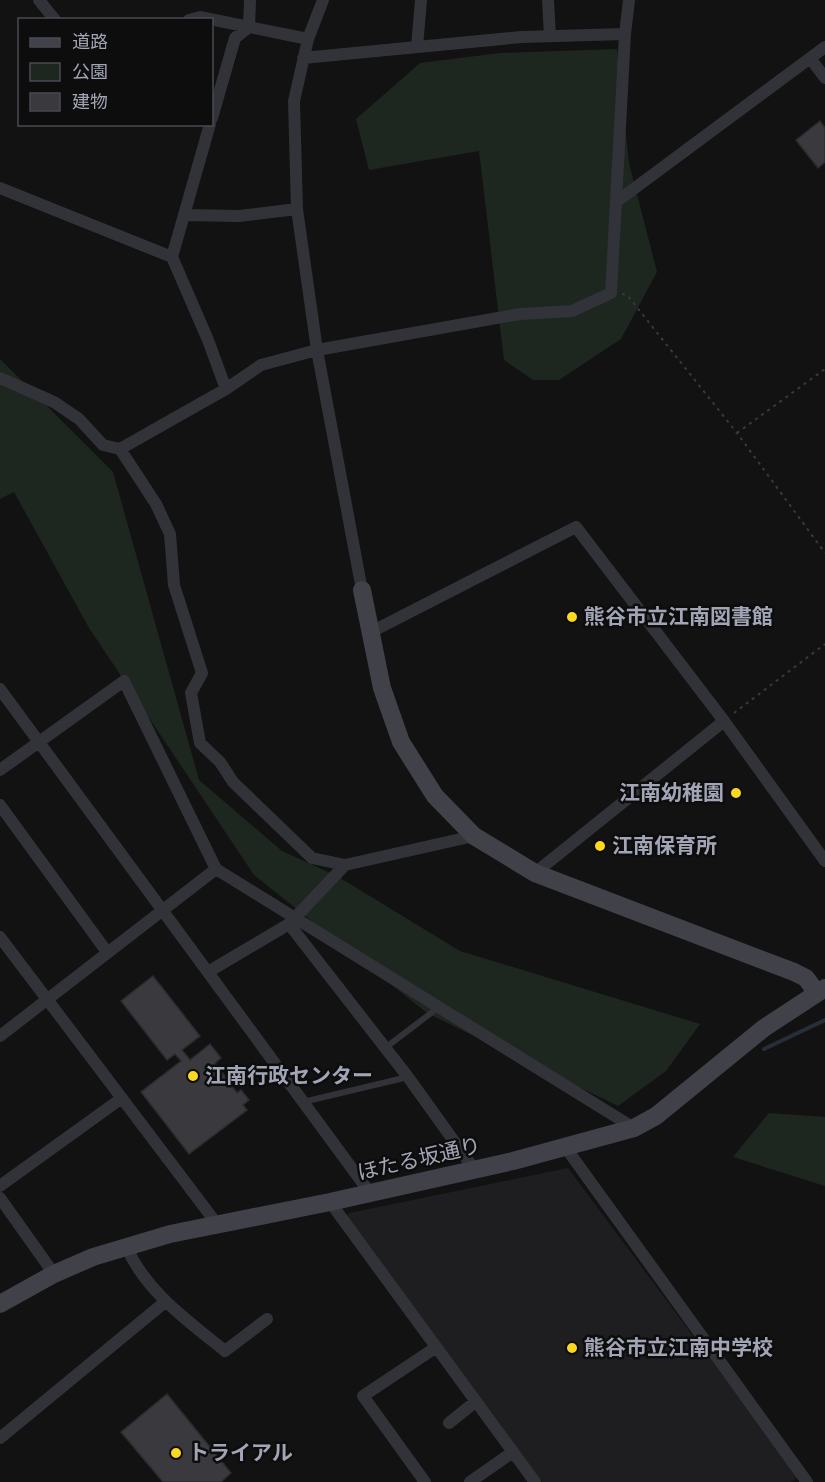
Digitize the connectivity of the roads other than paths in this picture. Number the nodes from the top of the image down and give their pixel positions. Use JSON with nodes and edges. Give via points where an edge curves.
{"nodes":[{"id":1,"x":39,"y":0,"type":"edge"},
{"id":2,"x":250,"y":0,"type":"edge"},
{"id":3,"x":323,"y":0,"type":"edge"},
{"id":4,"x":421,"y":0,"type":"edge"},
{"id":5,"x":548,"y":0,"type":"edge"},
{"id":6,"x":629,"y":0,"type":"edge"},
{"id":7,"x":53,"y":18,"type":"edge"},
{"id":8,"x":213,"y":20,"type":"edge"},
{"id":9,"x":249,"y":27,"type":"junction"},
{"id":10,"x":625,"y":34,"type":"junction"},
{"id":11,"x":550,"y":36,"type":"junction"},
{"id":12,"x":308,"y":39,"type":"junction"},
{"id":13,"x":417,"y":47,"type":"junction"},
{"id":14,"x":825,"y":47,"type":"edge"},
{"id":15,"x":303,"y":58,"type":"junction"},
{"id":16,"x":810,"y":58,"type":"junction"},
{"id":17,"x":825,"y":78,"type":"edge"},
{"id":18,"x":213,"y":115,"type":"edge"},
{"id":19,"x":209,"y":126,"type":"edge"},
{"id":20,"x":0,"y":188,"type":"edge"},
{"id":21,"x":616,"y":202,"type":"junction"},
{"id":22,"x":297,"y":208,"type":"junction"},
{"id":23,"x":184,"y":215,"type":"junction"},
{"id":24,"x":172,"y":257,"type":"junction"},
{"id":25,"x":318,"y":350,"type":"junction"},
{"id":26,"x":0,"y":378,"type":"edge"},
{"id":27,"x":226,"y":388,"type":"junction"},
{"id":28,"x":120,"y":449,"type":"junction"},
{"id":29,"x":362,"y":590,"type":"joint"},
{"id":30,"x":371,"y":632,"type":"junction"},
{"id":31,"x":0,"y":689,"type":"edge"},
{"id":32,"x":724,"y":721,"type":"junction"},
{"id":33,"x":39,"y":741,"type":"junction"},
{"id":34,"x":0,"y":770,"type":"edge"},
{"id":35,"x":0,"y":805,"type":"edge"},
{"id":36,"x":474,"y":836,"type":"junction"},
{"id":37,"x":825,"y":861,"type":"edge"},
{"id":38,"x":345,"y":865,"type":"junction"},
{"id":39,"x":216,"y":869,"type":"junction"},
{"id":40,"x":535,"y":873,"type":"junction"},
{"id":41,"x":162,"y":910,"type":"junction"},
{"id":42,"x":292,"y":920,"type":"junction"},
{"id":43,"x":0,"y":937,"type":"edge"},
{"id":44,"x":108,"y":952,"type":"junction"},
{"id":45,"x":208,"y":972,"type":"junction"},
{"id":46,"x":821,"y":990,"type":"edge"},
{"id":47,"x":47,"y":999,"type":"junction"},
{"id":48,"x":440,"y":1007,"type":"junction"},
{"id":49,"x":0,"y":1036,"type":"edge"},
{"id":50,"x":385,"y":1048,"type":"junction"},
{"id":51,"x":408,"y":1077,"type":"junction"},
{"id":52,"x":122,"y":1098,"type":"junction"},
{"id":53,"x":303,"y":1102,"type":"junction"},
{"id":54,"x":634,"y":1128,"type":"junction"},
{"id":55,"x":566,"y":1148,"type":"junction"},
{"id":56,"x":474,"y":1169,"type":"junction"},
{"id":57,"x":0,"y":1186,"type":"edge"},
{"id":58,"x":370,"y":1193,"type":"junction"},
{"id":59,"x":0,"y":1198,"type":"edge"},
{"id":60,"x":330,"y":1202,"type":"junction"},
{"id":61,"x":217,"y":1224,"type":"junction"},
{"id":62,"x":126,"y":1246,"type":"junction"},
{"id":63,"x":54,"y":1274,"type":"junction"},
{"id":64,"x":165,"y":1302,"type":"junction"},
{"id":65,"x":0,"y":1304,"type":"edge"},
{"id":66,"x":267,"y":1319,"type":"dead end"},
{"id":67,"x":435,"y":1348,"type":"junction"},
{"id":68,"x":475,"y":1402,"type":"junction"},
{"id":69,"x":449,"y":1423,"type":"dead end"},
{"id":70,"x":0,"y":1438,"type":"edge"},
{"id":71,"x":513,"y":1452,"type":"junction"},
{"id":72,"x":803,"y":1480,"type":"edge"},
{"id":73,"x":425,"y":1482,"type":"edge"},
{"id":74,"x":470,"y":1482,"type":"edge"},
{"id":75,"x":535,"y":1482,"type":"edge"}],
"edges":[{"from":1,"to":7,"type":"street"},
{"from":2,"to":9,"type":"street"},
{"from":3,"to":12,"type":"street"},
{"from":4,"to":13,"type":"street"},
{"from":5,"to":11,"type":"street"},
{"from":6,"to":10,"type":"street"},
{"from":8,"to":9,"type":"street"},
{"from":9,"to":12,"type":"street"},
{"from":9,"to":18,"type":"street","via":[[235,38]]},
{"from":10,"to":11,"type":"street"},
{"from":10,"to":21,"type":"street"},
{"from":11,"to":13,"type":"street"},
{"from":12,"to":15,"type":"street"},
{"from":13,"to":15,"type":"street"},
{"from":14,"to":16,"type":"street"},
{"from":15,"to":22,"type":"street","via":[[294,101]]},
{"from":16,"to":17,"type":"street"},
{"from":16,"to":21,"type":"street"},
{"from":19,"to":23,"type":"street"},
{"from":20,"to":24,"type":"street"},
{"from":21,"to":25,"type":"street","via":[[611,293],[572,311],[520,314]]},
{"from":22,"to":23,"type":"street","via":[[239,216]]},
{"from":22,"to":25,"type":"street"},
{"from":23,"to":24,"type":"street"},
{"from":24,"to":27,"type":"street"},
{"from":25,"to":27,"type":"street","via":[[261,365]]},
{"from":25,"to":29,"type":"street"},
{"from":26,"to":28,"type":"street","via":[[54,402],[79,418],[103,445]]},
{"from":27,"to":28,"type":"street"},
{"from":28,"to":38,"type":"street","via":[[156,504],[170,534],[174,585],[202,673],[191,693],[200,743],[233,782],[312,858]]},
{"from":29,"to":30,"type":"street"},
{"from":30,"to":32,"type":"street","via":[[576,527]]},
{"from":30,"to":36,"type":"street","via":[[382,688],[401,742],[435,796]]},
{"from":31,"to":33,"type":"street"},
{"from":32,"to":37,"type":"street"},
{"from":32,"to":40,"type":"street"},
{"from":33,"to":34,"type":"street"},
{"from":33,"to":39,"type":"street","via":[[124,681]]},
{"from":33,"to":41,"type":"street"},
{"from":35,"to":44,"type":"street"},
{"from":36,"to":38,"type":"street"},
{"from":36,"to":40,"type":"street"},
{"from":38,"to":42,"type":"street"},
{"from":39,"to":41,"type":"street"},
{"from":39,"to":42,"type":"street"},
{"from":40,"to":46,"type":"street","via":[[794,972]]},
{"from":41,"to":44,"type":"street"},
{"from":41,"to":45,"type":"street"},
{"from":42,"to":45,"type":"street"},
{"from":42,"to":48,"type":"street"},
{"from":42,"to":50,"type":"street"},
{"from":43,"to":47,"type":"street"},
{"from":44,"to":47,"type":"street"},
{"from":45,"to":53,"type":"street"},
{"from":46,"to":54,"type":"street","name":"ほたる坂通り","via":[[764,1028],[656,1116]]},
{"from":47,"to":49,"type":"street"},
{"from":47,"to":52,"type":"street"},
{"from":48,"to":50,"type":"lane"},
{"from":48,"to":54,"type":"street"},
{"from":50,"to":51,"type":"street"},
{"from":51,"to":53,"type":"lane"},
{"from":51,"to":56,"type":"street"},
{"from":52,"to":57,"type":"street"},
{"from":52,"to":61,"type":"street"},
{"from":53,"to":58,"type":"street"},
{"from":54,"to":55,"type":"street","name":"ほたる坂通り"},
{"from":55,"to":56,"type":"street","name":"ほたる坂通り"},
{"from":55,"to":72,"type":"street"},
{"from":56,"to":58,"type":"street","name":"ほたる坂通り"},
{"from":58,"to":60,"type":"street","name":"ほたる坂通り"},
{"from":59,"to":63,"type":"street"},
{"from":60,"to":61,"type":"street","name":"ほたる坂通り"},
{"from":60,"to":67,"type":"street"},
{"from":61,"to":62,"type":"street","name":"ほたる坂通り"},
{"from":62,"to":63,"type":"street","name":"ほたる坂通り"},
{"from":62,"to":64,"type":"street","via":[[132,1261]]},
{"from":63,"to":65,"type":"street","name":"ほたる坂通り"},
{"from":64,"to":66,"type":"street","via":[[225,1351]]},
{"from":64,"to":70,"type":"street"},
{"from":67,"to":68,"type":"street"},
{"from":67,"to":73,"type":"street","via":[[363,1396]]},
{"from":68,"to":69,"type":"street"},
{"from":68,"to":71,"type":"street"},
{"from":71,"to":74,"type":"street"},
{"from":71,"to":75,"type":"street"}]}
